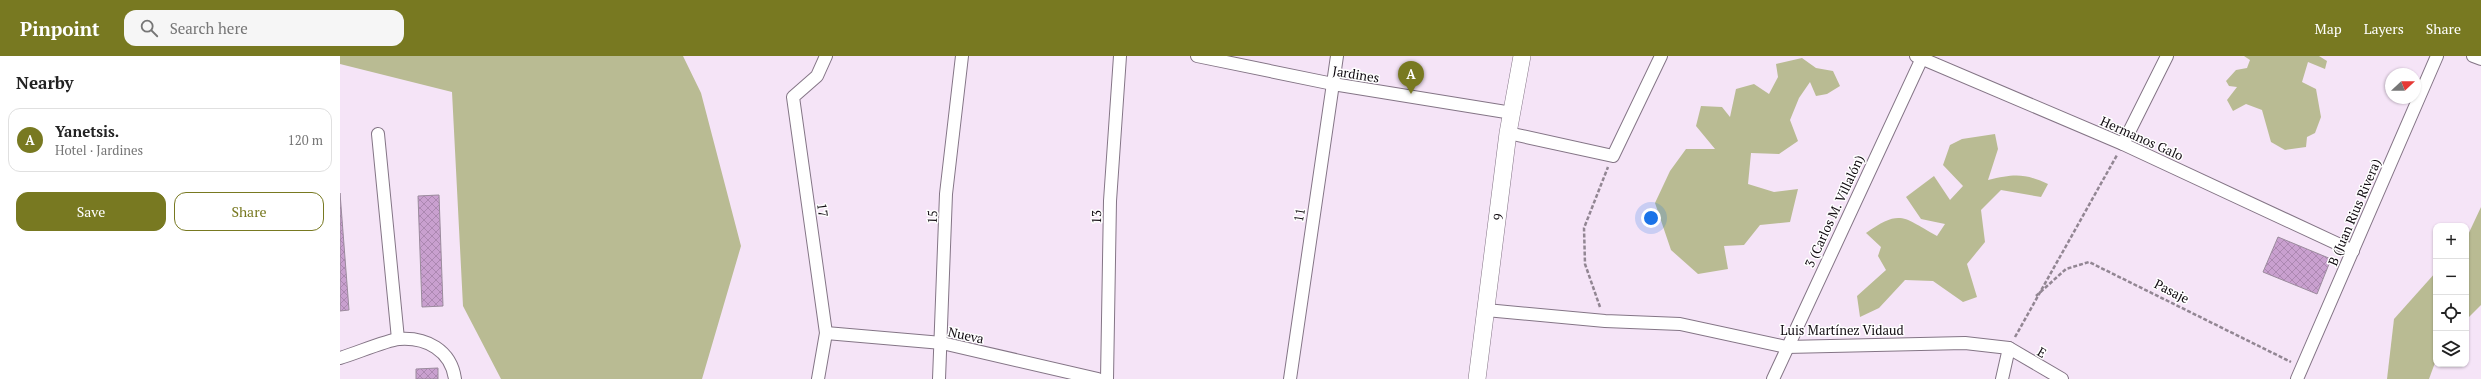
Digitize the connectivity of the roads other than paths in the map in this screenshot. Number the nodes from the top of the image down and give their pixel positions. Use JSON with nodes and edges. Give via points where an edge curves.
{"nodes":[{"id":1,"x":826,"y":56,"type":"edge"},
{"id":2,"x":962,"y":56,"type":"edge"},
{"id":3,"x":1120,"y":56,"type":"edge"},
{"id":4,"x":1197,"y":56,"type":"edge"},
{"id":5,"x":1337,"y":56,"type":"edge"},
{"id":6,"x":1522,"y":56,"type":"edge"},
{"id":7,"x":1661,"y":56,"type":"edge"},
{"id":8,"x":2167,"y":56,"type":"edge"},
{"id":9,"x":2437,"y":56,"type":"edge"},
{"id":10,"x":2473,"y":56,"type":"edge"},
{"id":11,"x":1920,"y":57,"type":"edge"},
{"id":12,"x":2481,"y":59,"type":"edge"},
{"id":13,"x":1333,"y":84,"type":"junction"},
{"id":14,"x":1512,"y":113,"type":"junction"},
{"id":15,"x":1508,"y":133,"type":"junction"},
{"id":16,"x":378,"y":134,"type":"dead end"},
{"id":17,"x":2124,"y":144,"type":"junction"},
{"id":18,"x":2353,"y":251,"type":"junction"},
{"id":19,"x":1486,"y":310,"type":"junction"},
{"id":20,"x":826,"y":333,"type":"junction"},
{"id":21,"x":398,"y":339,"type":"junction"},
{"id":22,"x":942,"y":343,"type":"junction"},
{"id":23,"x":1786,"y":347,"type":"junction"},
{"id":24,"x":2009,"y":348,"type":"junction"},
{"id":25,"x":340,"y":358,"type":"edge"},
{"id":26,"x":455,"y":379,"type":"edge"},
{"id":27,"x":818,"y":379,"type":"edge"},
{"id":28,"x":939,"y":379,"type":"edge"},
{"id":29,"x":1098,"y":379,"type":"edge"},
{"id":30,"x":1107,"y":379,"type":"edge"},
{"id":31,"x":1290,"y":379,"type":"edge"},
{"id":32,"x":1477,"y":379,"type":"edge"},
{"id":33,"x":1773,"y":379,"type":"edge"},
{"id":34,"x":2002,"y":379,"type":"edge"},
{"id":35,"x":2062,"y":379,"type":"edge"},
{"id":36,"x":2296,"y":379,"type":"edge"}],
"edges":[{"from":1,"to":20,"type":"street","name":"17","via":[[817,76],[793,97]]},
{"from":2,"to":22,"type":"street","name":"15","via":[[946,194]]},
{"from":3,"to":30,"type":"street","name":"13","via":[[1110,201]]},
{"from":4,"to":13,"type":"street","name":"Jardines"},
{"from":5,"to":13,"type":"street","name":"11"},
{"from":6,"to":14,"type":"street","name":"9"},
{"from":7,"to":15,"type":"street","via":[[1612,156]]},
{"from":8,"to":17,"type":"street"},
{"from":9,"to":18,"type":"street","name":"B (Juan Rius Rivera)"},
{"from":10,"to":12,"type":"street"},
{"from":11,"to":17,"type":"street","name":"Hermanos Galo"},
{"from":11,"to":23,"type":"street","name":"3 (Carlos M. Villalón)"},
{"from":13,"to":14,"type":"street","name":"Jardines"},
{"from":13,"to":31,"type":"street","name":"11"},
{"from":14,"to":15,"type":"street","name":"9"},
{"from":15,"to":19,"type":"street","name":"9"},
{"from":16,"to":21,"type":"street"},
{"from":17,"to":18,"type":"street","name":"Hermanos Galo"},
{"from":18,"to":36,"type":"street","name":"B (Juan Rius Rivera)"},
{"from":19,"to":23,"type":"street","name":"Luis Martínez Vidaud","via":[[1605,321],[1680,324]]},
{"from":19,"to":32,"type":"street","name":"9"},
{"from":20,"to":22,"type":"street","name":"Nueva"},
{"from":20,"to":27,"type":"street","name":"17"},
{"from":21,"to":25,"type":"street"},
{"from":21,"to":26,"type":"street","via":[[425,341],[440,349],[454,372]]},
{"from":22,"to":28,"type":"street","name":"15"},
{"from":22,"to":29,"type":"street","name":"Nueva"},
{"from":23,"to":24,"type":"street","name":"Luis Martínez Vidaud","via":[[1965,343]]},
{"from":23,"to":33,"type":"street","name":"3 (Carlos M. Villalón)"},
{"from":24,"to":34,"type":"street"},
{"from":24,"to":35,"type":"street","name":"E"}]}
